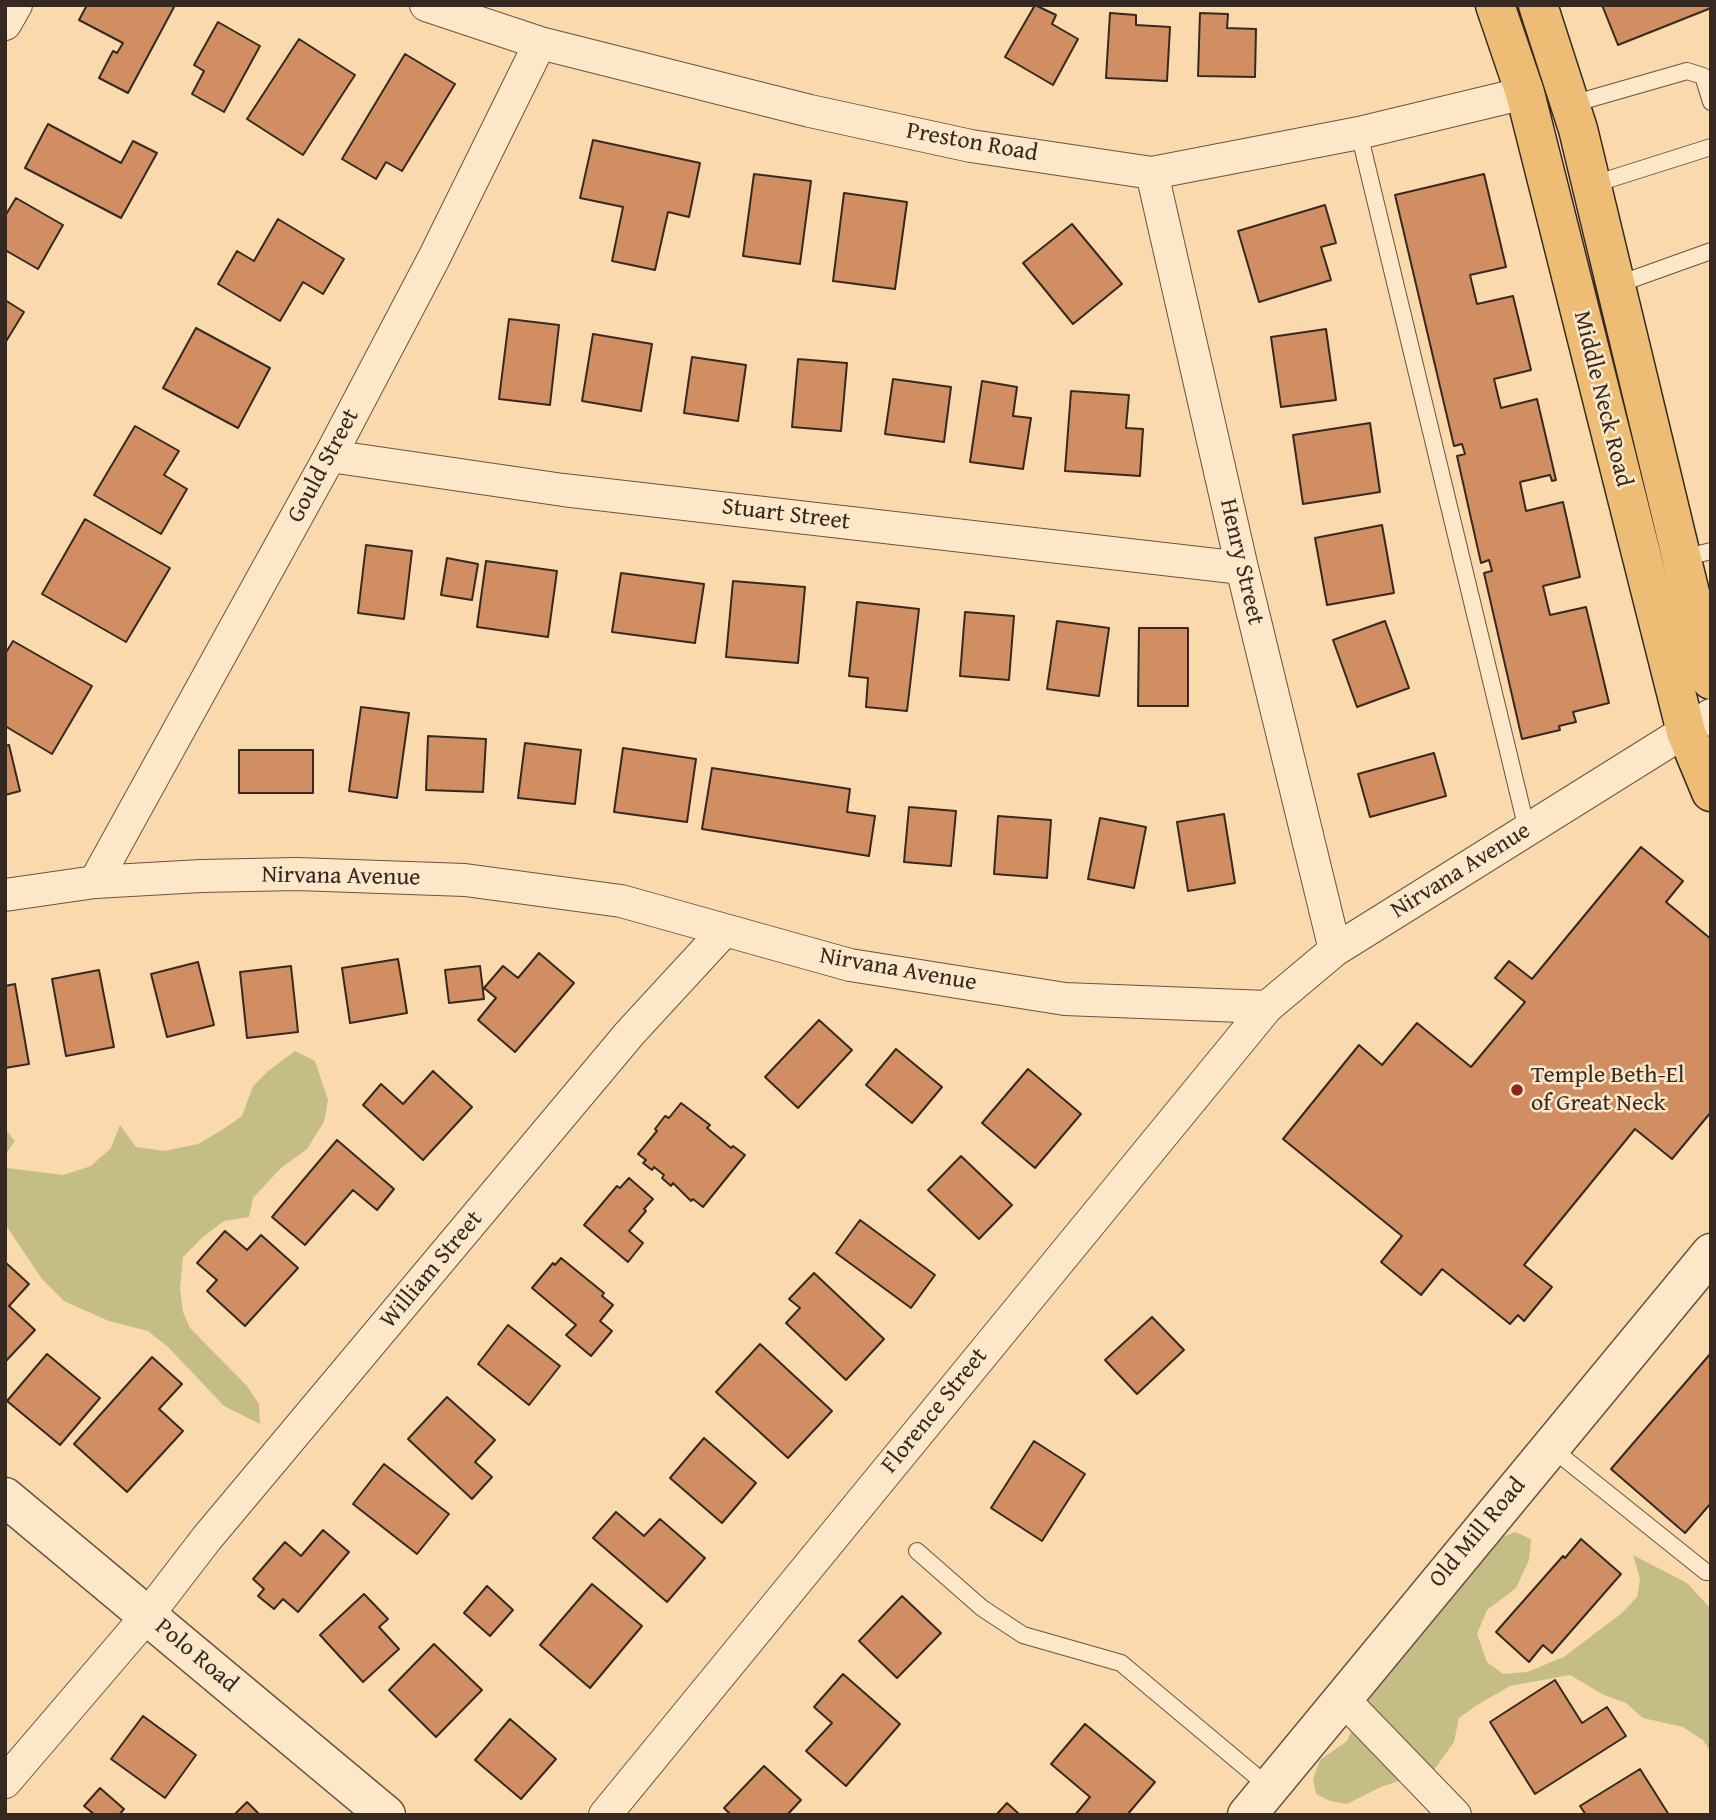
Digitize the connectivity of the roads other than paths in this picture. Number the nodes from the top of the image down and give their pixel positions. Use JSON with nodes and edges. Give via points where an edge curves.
{"nodes":[{"id":1,"x":16,"y":5,"type":"edge"},
{"id":2,"x":426,"y":5,"type":"edge"},
{"id":3,"x":1495,"y":5,"type":"edge"},
{"id":4,"x":1538,"y":5,"type":"edge"},
{"id":5,"x":5,"y":24,"type":"edge"},
{"id":6,"x":540,"y":43,"type":"junction"},
{"id":7,"x":1525,"y":93,"type":"junction"},
{"id":8,"x":1711,"y":102,"type":"edge"},
{"id":9,"x":1572,"y":104,"type":"junction"},
{"id":10,"x":1359,"y":133,"type":"junction"},
{"id":11,"x":1711,"y":146,"type":"edge"},
{"id":12,"x":1152,"y":173,"type":"junction"},
{"id":13,"x":1591,"y":185,"type":"junction"},
{"id":14,"x":1711,"y":251,"type":"edge"},
{"id":15,"x":1616,"y":285,"type":"junction"},
{"id":16,"x":330,"y":456,"type":"junction"},
{"id":17,"x":1697,"y":555,"type":"edge"},
{"id":18,"x":1242,"y":568,"type":"junction"},
{"id":19,"x":1711,"y":680,"type":"edge"},
{"id":20,"x":1698,"y":723,"type":"edge"},
{"id":21,"x":1711,"y":792,"type":"edge"},
{"id":22,"x":1527,"y":830,"type":"junction"},
{"id":23,"x":95,"y":882,"type":"junction"},
{"id":24,"x":5,"y":895,"type":"edge"},
{"id":25,"x":724,"y":931,"type":"junction"},
{"id":26,"x":1335,"y":950,"type":"junction"},
{"id":27,"x":1267,"y":1007,"type":"junction"},
{"id":28,"x":1711,"y":1253,"type":"edge"},
{"id":29,"x":1550,"y":1447,"type":"junction"},
{"id":30,"x":5,"y":1497,"type":"edge"},
{"id":31,"x":917,"y":1551,"type":"dead end"},
{"id":32,"x":1711,"y":1572,"type":"edge"},
{"id":33,"x":147,"y":1616,"type":"junction"},
{"id":34,"x":1342,"y":1698,"type":"junction"},
{"id":35,"x":5,"y":1782,"type":"edge"},
{"id":36,"x":1258,"y":1801,"type":"edge"},
{"id":37,"x":386,"y":1815,"type":"edge"},
{"id":38,"x":605,"y":1815,"type":"edge"},
{"id":39,"x":1455,"y":1815,"type":"edge"}],
"edges":[{"from":1,"to":5,"type":"street"},
{"from":2,"to":6,"type":"street","name":"Preston Road"},
{"from":3,"to":7,"type":"main road","name":"Middle Neck Road"},
{"from":4,"to":9,"type":"main road","name":"Middle Neck Road"},
{"from":6,"to":12,"type":"street","name":"Preston Road","via":[[946,140]]},
{"from":6,"to":16,"type":"street","name":"Gould Street"},
{"from":7,"to":10,"type":"street","name":"Preston Road"},
{"from":7,"to":20,"type":"main road","name":"Middle Neck Road"},
{"from":8,"to":9,"type":"lane","via":[[1703,76],[1687,71]]},
{"from":9,"to":13,"type":"main road","name":"Middle Neck Road"},
{"from":10,"to":12,"type":"street","name":"Preston Road"},
{"from":10,"to":22,"type":"lane"},
{"from":11,"to":13,"type":"lane"},
{"from":12,"to":18,"type":"street","name":"Henry Street"},
{"from":13,"to":15,"type":"main road","name":"Middle Neck Road"},
{"from":14,"to":15,"type":"lane"},
{"from":15,"to":17,"type":"main road","name":"Middle Neck Road"},
{"from":16,"to":18,"type":"street","name":"Stuart Street","via":[[577,491]]},
{"from":16,"to":23,"type":"street","name":"Gould Street"},
{"from":17,"to":19,"type":"main road","name":"Middle Neck Road"},
{"from":18,"to":26,"type":"street","name":"Henry Street"},
{"from":20,"to":21,"type":"main road","name":"Middle Neck Road"},
{"from":20,"to":22,"type":"street","name":"Nirvana Avenue"},
{"from":22,"to":26,"type":"street","name":"Nirvana Avenue"},
{"from":23,"to":24,"type":"street","name":"Nirvana Avenue"},
{"from":23,"to":25,"type":"street","name":"Nirvana Avenue","via":[[297,874],[465,880],[621,901]]},
{"from":25,"to":27,"type":"street","name":"Nirvana Avenue","via":[[850,965],[1065,999]]},
{"from":25,"to":33,"type":"street","name":"William Street","via":[[630,1033],[207,1538]]},
{"from":26,"to":27,"type":"street","name":"Nirvana Avenue"},
{"from":27,"to":38,"type":"street","name":"Florence Street"},
{"from":28,"to":29,"type":"street","name":"Old Mill Road"},
{"from":29,"to":32,"type":"lane"},
{"from":29,"to":34,"type":"street","name":"Old Mill Road"},
{"from":30,"to":33,"type":"street","name":"Polo Road"},
{"from":31,"to":36,"type":"lane","via":[[982,1608],[1023,1635],[1121,1663]]},
{"from":33,"to":35,"type":"street","name":"William Street"},
{"from":33,"to":37,"type":"street","name":"Polo Road"},
{"from":34,"to":36,"type":"street","name":"Old Mill Road"},
{"from":34,"to":39,"type":"street"}]}
